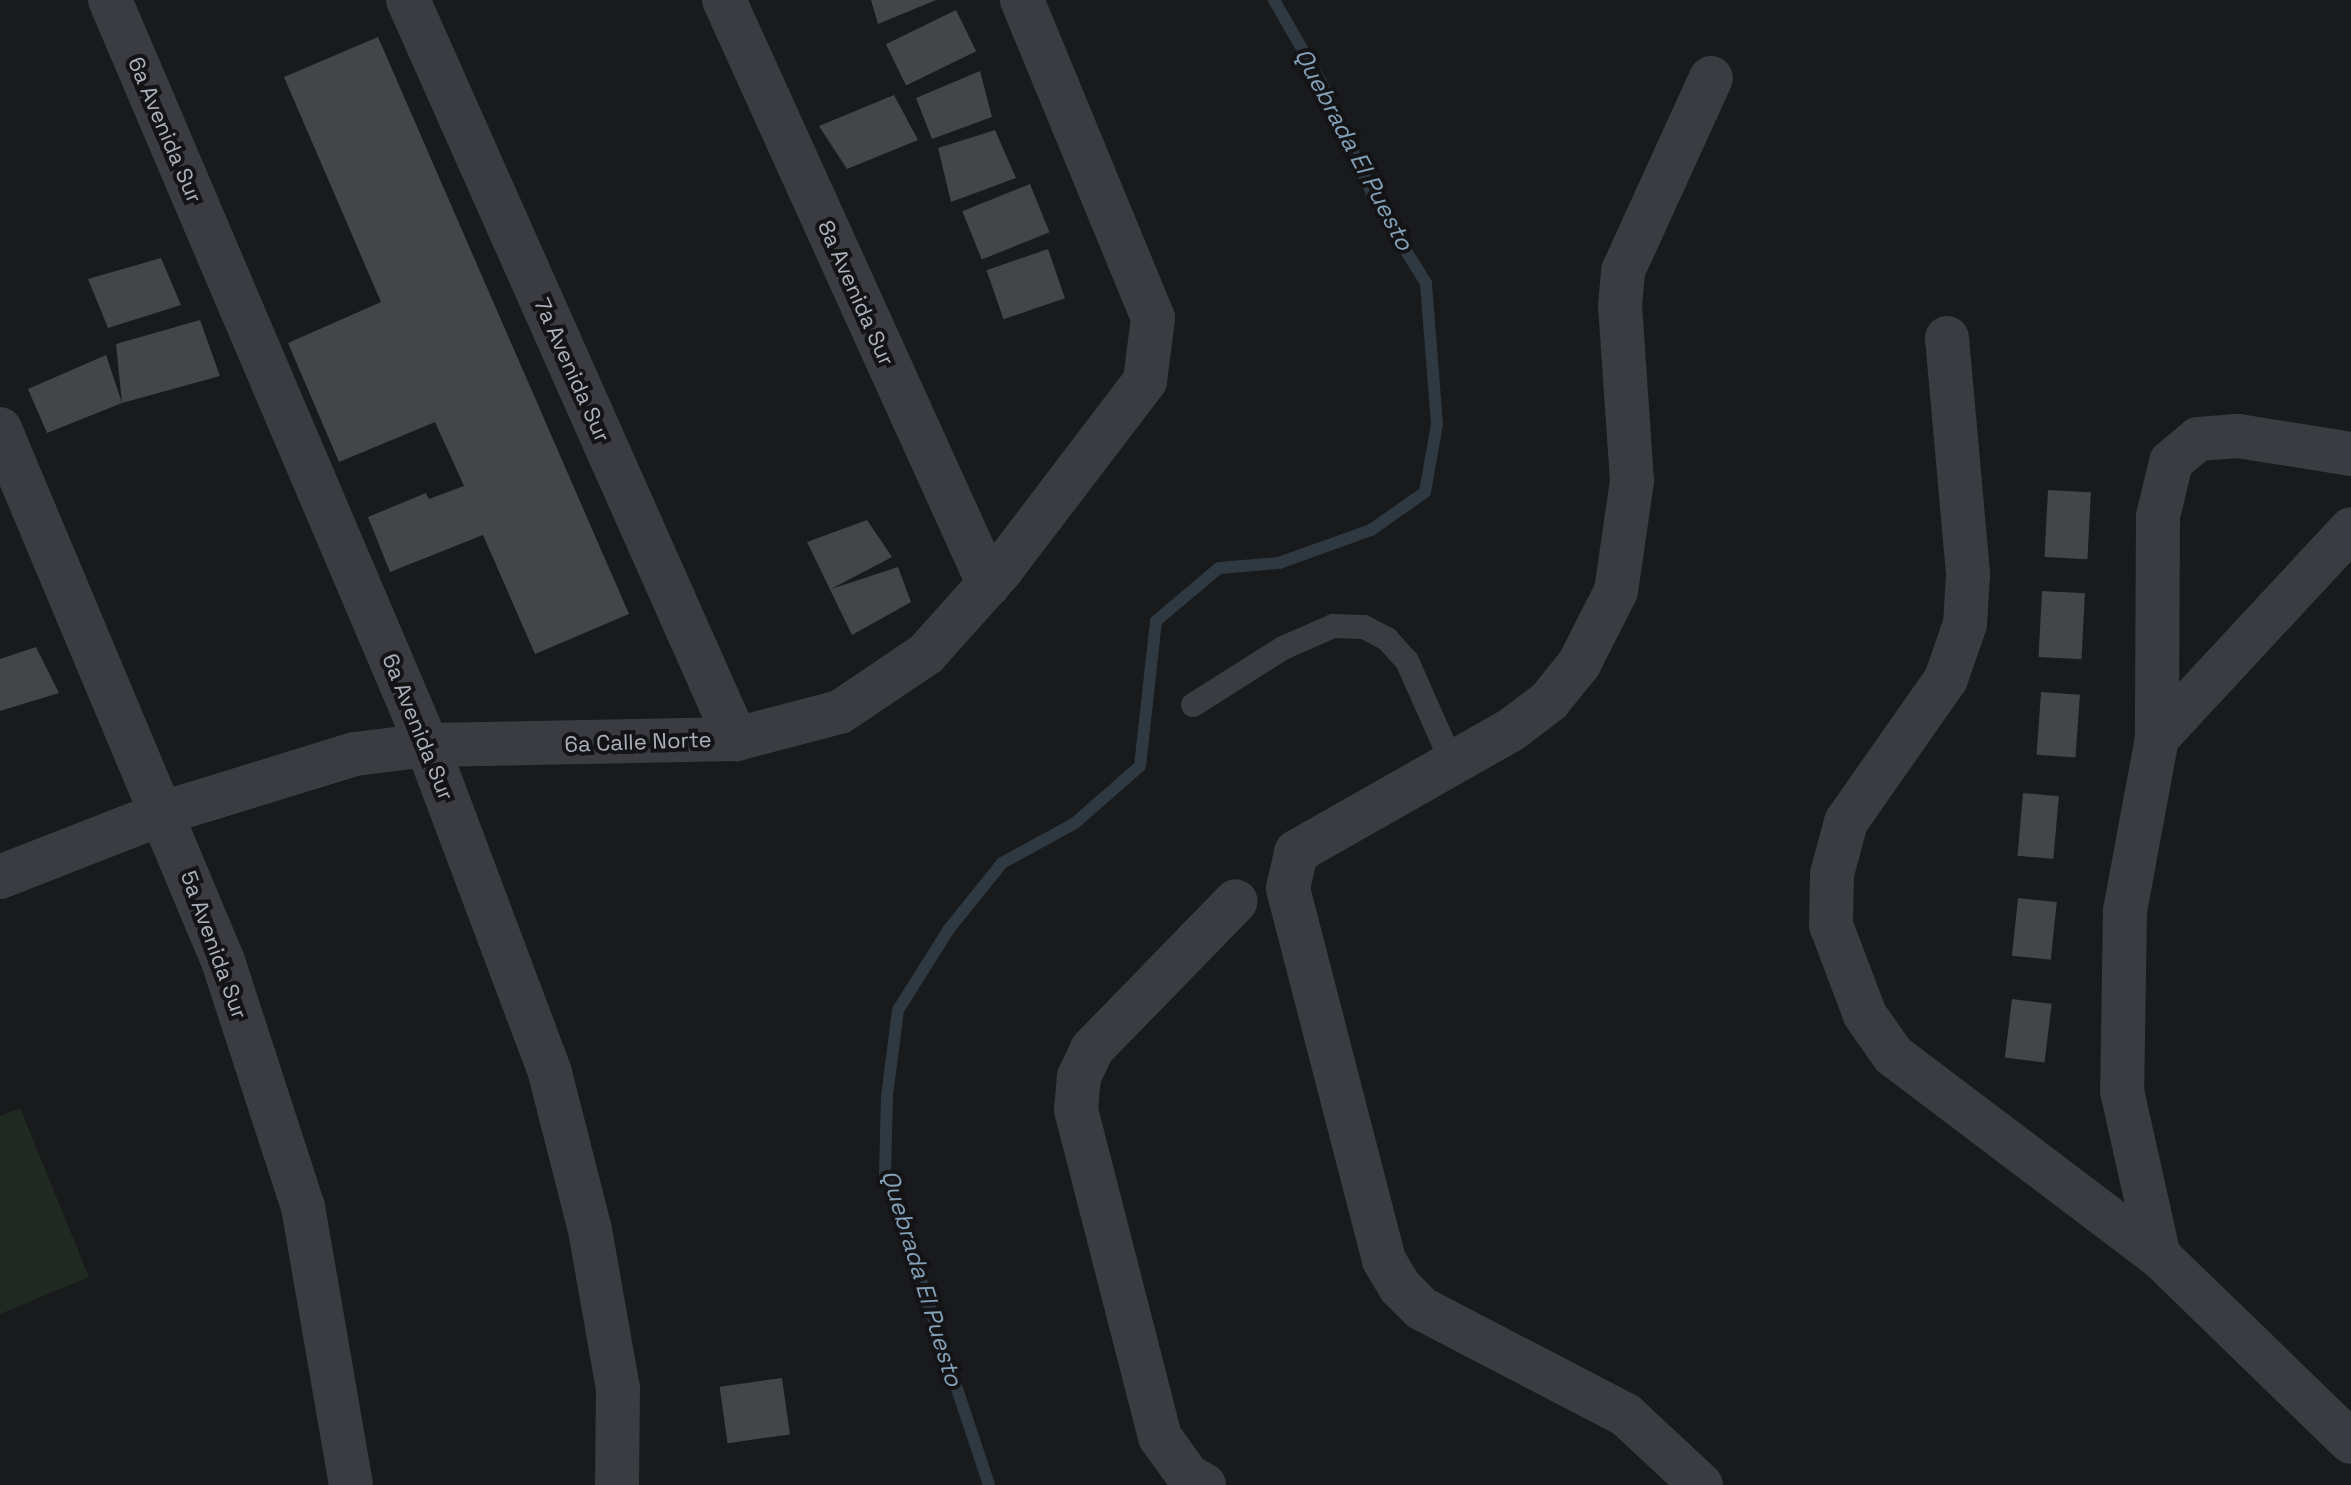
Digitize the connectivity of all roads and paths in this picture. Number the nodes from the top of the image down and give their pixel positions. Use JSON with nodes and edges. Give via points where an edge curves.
{"nodes":[{"id":1,"x":110,"y":0,"type":"edge"},
{"id":2,"x":408,"y":0,"type":"edge"},
{"id":3,"x":724,"y":0,"type":"edge"},
{"id":4,"x":1022,"y":0,"type":"edge"},
{"id":5,"x":1711,"y":78,"type":"dead end"},
{"id":6,"x":1947,"y":338,"type":"dead end"},
{"id":7,"x":0,"y":429,"type":"edge"},
{"id":8,"x":2351,"y":454,"type":"edge"},
{"id":9,"x":2351,"y":529,"type":"edge"},
{"id":10,"x":989,"y":585,"type":"junction"},
{"id":11,"x":1193,"y":705,"type":"dead end"},
{"id":12,"x":2157,"y":738,"type":"junction"},
{"id":13,"x":736,"y":739,"type":"junction"},
{"id":14,"x":427,"y":745,"type":"junction"},
{"id":15,"x":1454,"y":767,"type":"junction"},
{"id":16,"x":163,"y":813,"type":"junction"},
{"id":17,"x":0,"y":877,"type":"edge"},
{"id":18,"x":1236,"y":901,"type":"dead end"},
{"id":19,"x":2159,"y":1256,"type":"junction"},
{"id":20,"x":2351,"y":1442,"type":"edge"},
{"id":21,"x":351,"y":1485,"type":"edge"},
{"id":22,"x":617,"y":1485,"type":"edge"},
{"id":23,"x":1204,"y":1485,"type":"edge"},
{"id":24,"x":1701,"y":1485,"type":"edge"}],
"edges":[{"from":1,"to":14,"type":"street","name":"6a Avenida Sur"},
{"from":2,"to":13,"type":"street","name":"7a Avenida Sur"},
{"from":3,"to":10,"type":"street","name":"8a Avenida Sur"},
{"from":4,"to":10,"type":"street","name":"6a Calle Norte","via":[[1153,318],[1145,381]]},
{"from":5,"to":15,"type":"street","via":[[1623,271],[1620,306],[1632,481],[1616,591],[1579,664],[1549,701]]},
{"from":6,"to":19,"type":"street","via":[[1968,575],[1965,624],[1946,679],[1846,822],[1832,874],[1831,925],[1865,1015],[1893,1055]]},
{"from":7,"to":16,"type":"street","name":"5a Avenida Sur"},
{"from":8,"to":12,"type":"street","via":[[2238,436],[2198,439],[2171,462],[2158,516]]},
{"from":9,"to":12,"type":"street"},
{"from":10,"to":13,"type":"street","name":"6a Calle Norte","via":[[926,654],[840,712]]},
{"from":11,"to":15,"type":"lane","via":[[1283,648],[1333,626],[1364,627],[1387,639],[1407,661]]},
{"from":12,"to":19,"type":"street","via":[[2125,910],[2122,1091]]},
{"from":13,"to":14,"type":"street","name":"6a Calle Norte"},
{"from":14,"to":16,"type":"street","name":"6a Calle Norte","via":[[355,754]]},
{"from":14,"to":22,"type":"street","name":"6a Avenida Sur","via":[[550,1073],[590,1230],[618,1388]]},
{"from":15,"to":24,"type":"street","via":[[1296,852],[1289,867],[1288,888],[1384,1260],[1422,1309],[1626,1415]]},
{"from":16,"to":17,"type":"street","name":"6a Calle Norte"},
{"from":16,"to":21,"type":"street","name":"5a Avenida Sur","via":[[223,961],[303,1207]]},
{"from":18,"to":23,"type":"street","via":[[1092,1049],[1079,1077],[1076,1110],[1160,1437],[1188,1476]]},
{"from":19,"to":20,"type":"street"}]}
